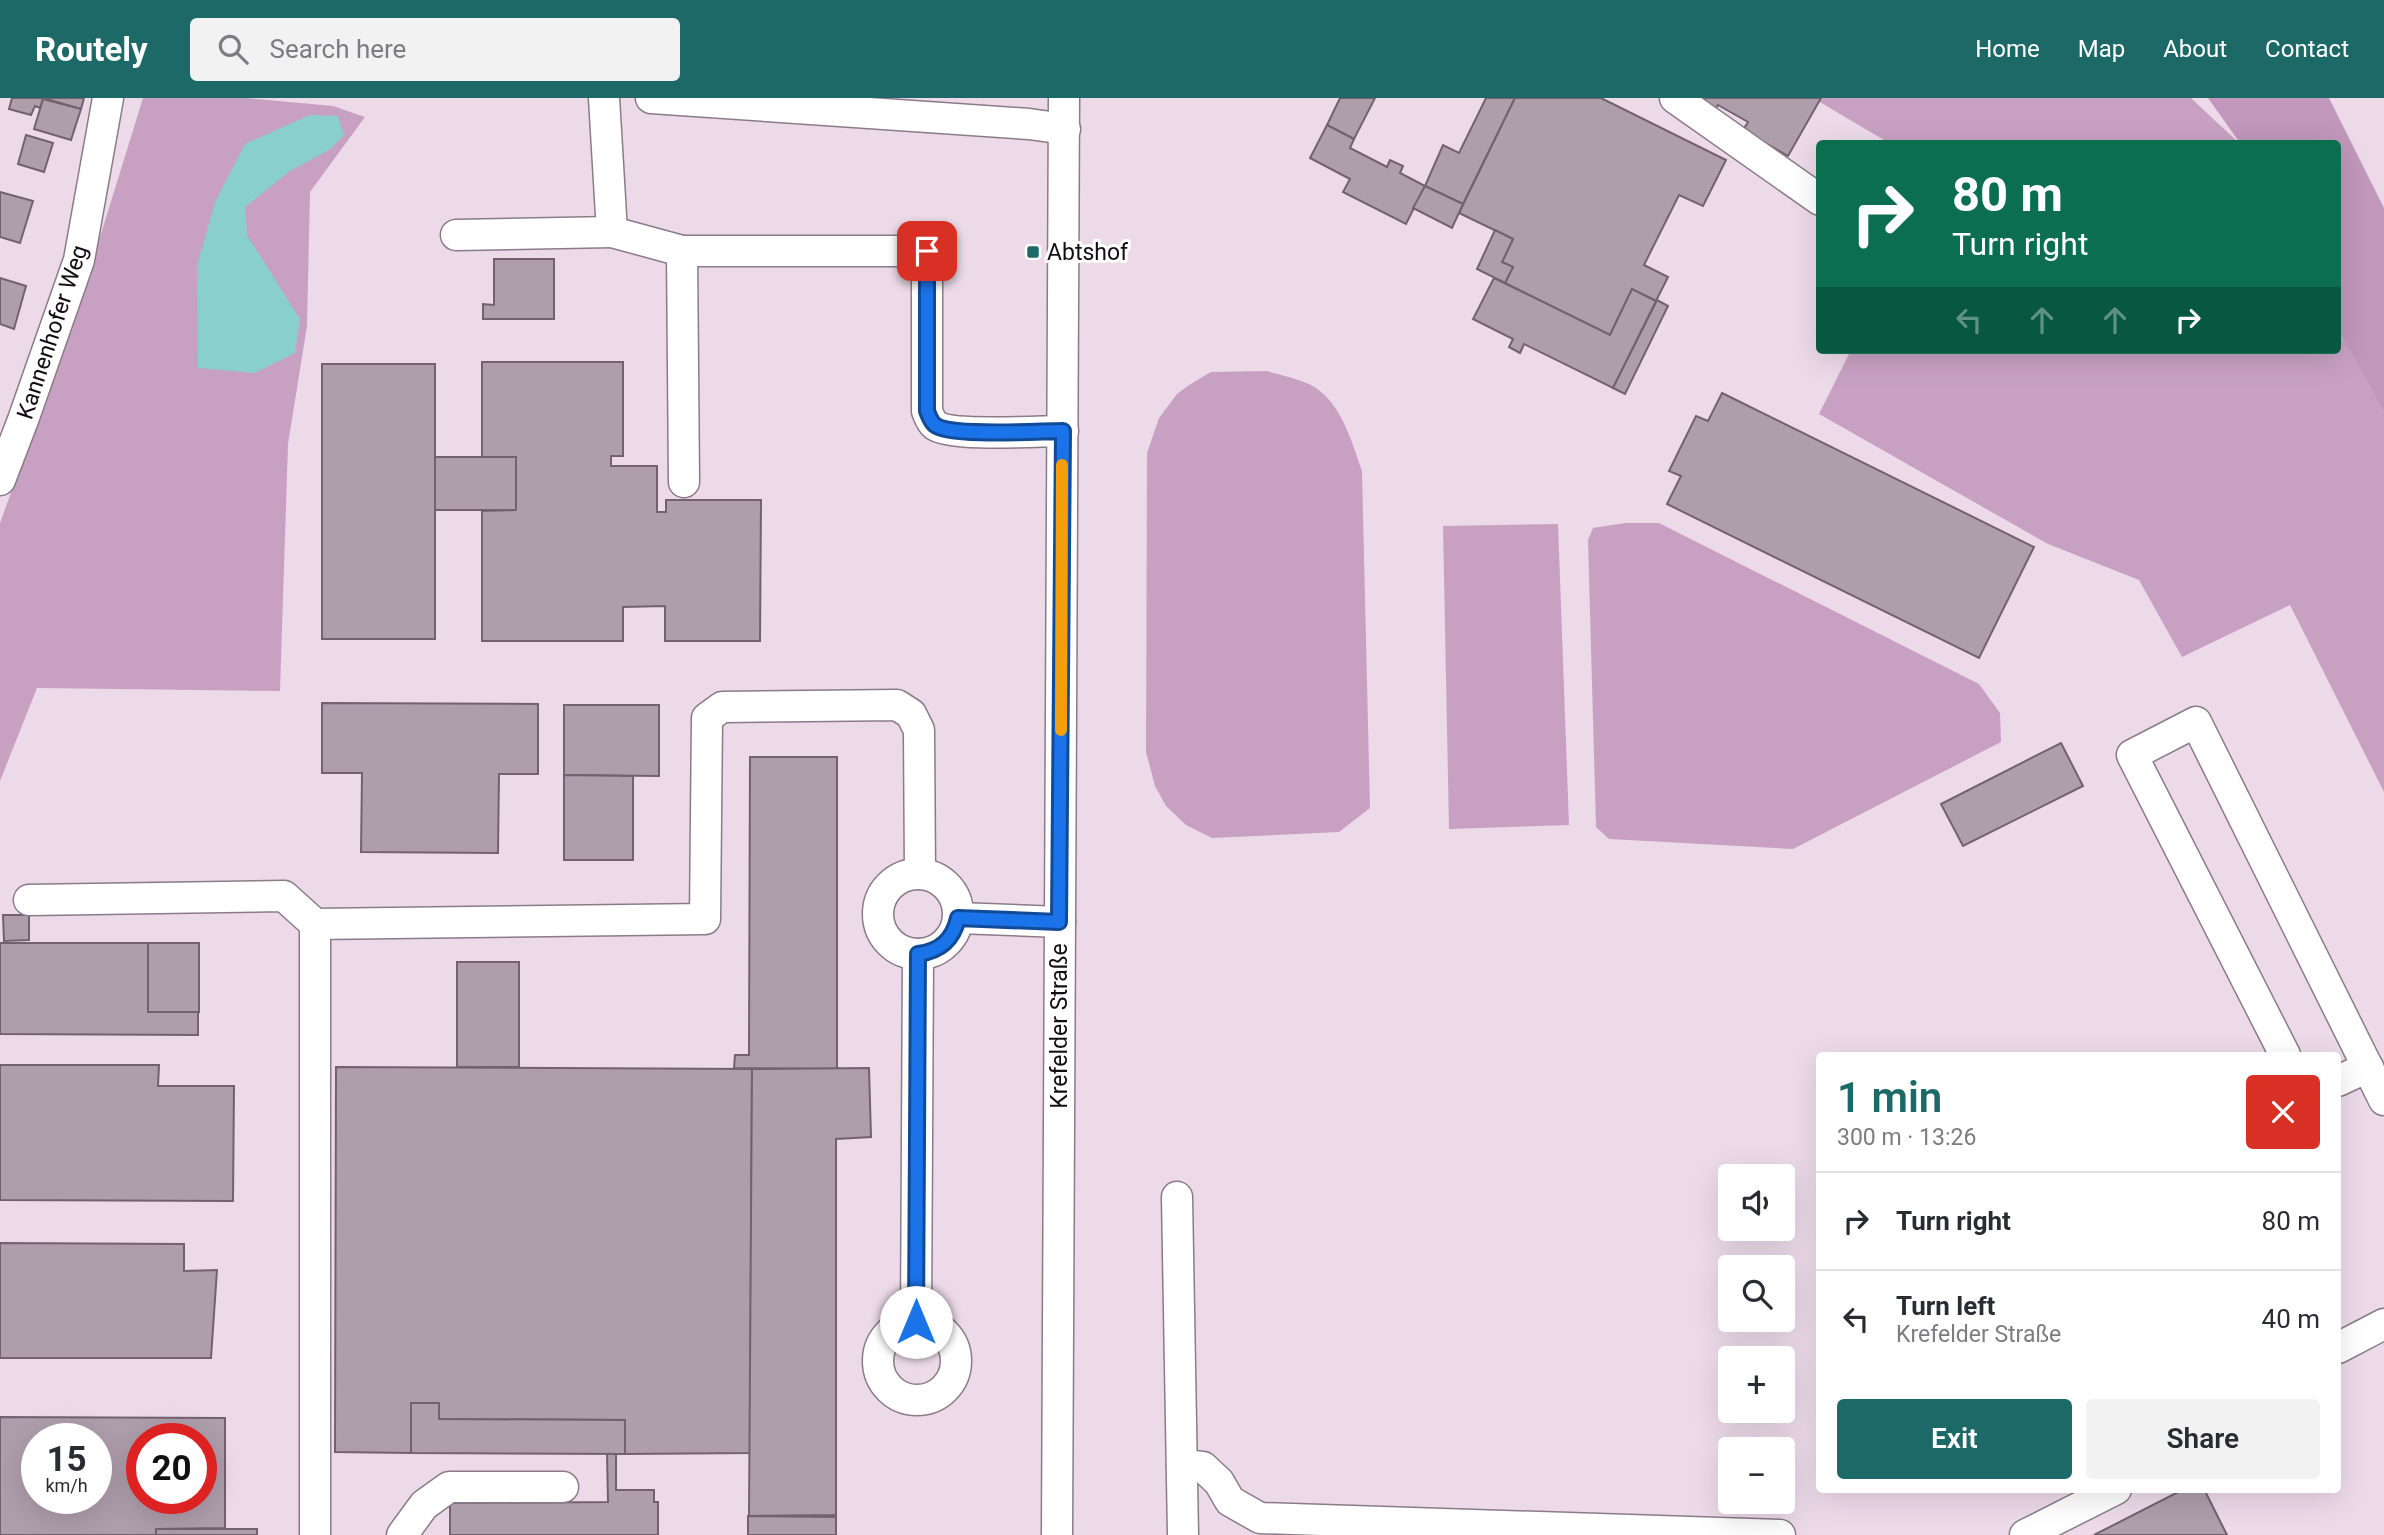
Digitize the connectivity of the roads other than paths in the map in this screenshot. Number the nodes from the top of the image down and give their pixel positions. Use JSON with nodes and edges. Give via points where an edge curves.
{"nodes":[{"id":1,"x":108,"y":98,"type":"edge"},
{"id":2,"x":604,"y":98,"type":"edge"},
{"id":3,"x":651,"y":98,"type":"edge"},
{"id":4,"x":1064,"y":98,"type":"edge"},
{"id":5,"x":1675,"y":98,"type":"edge"},
{"id":6,"x":756,"y":102,"type":"edge"},
{"id":7,"x":1065,"y":129,"type":"junction"},
{"id":8,"x":1816,"y":197,"type":"edge"},
{"id":9,"x":612,"y":233,"type":"junction"},
{"id":10,"x":456,"y":235,"type":"dead end"},
{"id":11,"x":682,"y":251,"type":"junction"},
{"id":12,"x":1063,"y":431,"type":"junction"},
{"id":13,"x":0,"y":480,"type":"edge"},
{"id":14,"x":684,"y":482,"type":"dead end"},
{"id":15,"x":920,"y":874,"type":"junction"},
{"id":16,"x":29,"y":900,"type":"dead end"},
{"id":17,"x":958,"y":918,"type":"junction"},
{"id":18,"x":1059,"y":922,"type":"junction"},
{"id":19,"x":315,"y":924,"type":"junction"},
{"id":20,"x":918,"y":954,"type":"junction"},
{"id":21,"x":2283,"y":1052,"type":"edge"},
{"id":22,"x":2368,"y":1068,"type":"junction"},
{"id":23,"x":2341,"y":1081,"type":"edge"},
{"id":24,"x":2384,"y":1100,"type":"edge"},
{"id":25,"x":1177,"y":1197,"type":"dead end"},
{"id":26,"x":916,"y":1322,"type":"dead end"},
{"id":27,"x":2384,"y":1324,"type":"edge"},
{"id":28,"x":2341,"y":1346,"type":"edge"},
{"id":29,"x":1182,"y":1465,"type":"junction"},
{"id":30,"x":563,"y":1487,"type":"dead end"},
{"id":31,"x":2108,"y":1493,"type":"edge"},
{"id":32,"x":315,"y":1535,"type":"edge"},
{"id":33,"x":402,"y":1535,"type":"edge"},
{"id":34,"x":1057,"y":1535,"type":"edge"},
{"id":35,"x":1183,"y":1535,"type":"edge"},
{"id":36,"x":1780,"y":1535,"type":"edge"},
{"id":37,"x":2025,"y":1535,"type":"edge"}],
"edges":[{"from":1,"to":13,"type":"street","name":"Kannenhofer Weg","via":[[79,260]]},
{"from":2,"to":9,"type":"street"},
{"from":3,"to":6,"type":"street"},
{"from":4,"to":7,"type":"street","name":"Krefelder Straße"},
{"from":5,"to":8,"type":"street"},
{"from":6,"to":7,"type":"street"},
{"from":7,"to":12,"type":"street","name":"Krefelder Straße"},
{"from":9,"to":10,"type":"street"},
{"from":9,"to":11,"type":"street"},
{"from":11,"to":12,"type":"street","via":[[927,251],[927,411],[933,424],[974,432]]},
{"from":11,"to":14,"type":"street"},
{"from":12,"to":18,"type":"street","name":"Krefelder Straße"},
{"from":15,"to":17,"type":"street","via":[[933,877],[953,893]]},
{"from":15,"to":19,"type":"street","via":[[919,730],[911,715],[897,705],[881,704],[722,707],[707,718],[705,919]]},
{"from":15,"to":20,"type":"street","via":[[896,880],[878,912],[885,936],[894,945]]},
{"from":16,"to":19,"type":"street","via":[[284,896]]},
{"from":17,"to":18,"type":"street"},
{"from":17,"to":20,"type":"street","via":[[949,940]]},
{"from":18,"to":34,"type":"street","name":"Krefelder Straße"},
{"from":19,"to":32,"type":"street"},
{"from":20,"to":26,"type":"street"},
{"from":21,"to":22,"type":"street","via":[[2132,754],[2196,722]]},
{"from":22,"to":23,"type":"street"},
{"from":22,"to":24,"type":"street"},
{"from":25,"to":29,"type":"street"},
{"from":27,"to":28,"type":"street"},
{"from":29,"to":35,"type":"street"},
{"from":29,"to":36,"type":"street","via":[[1203,1467],[1230,1501],[1260,1518]]},
{"from":30,"to":33,"type":"street","via":[[449,1487],[424,1505]]},
{"from":31,"to":37,"type":"street"}]}
